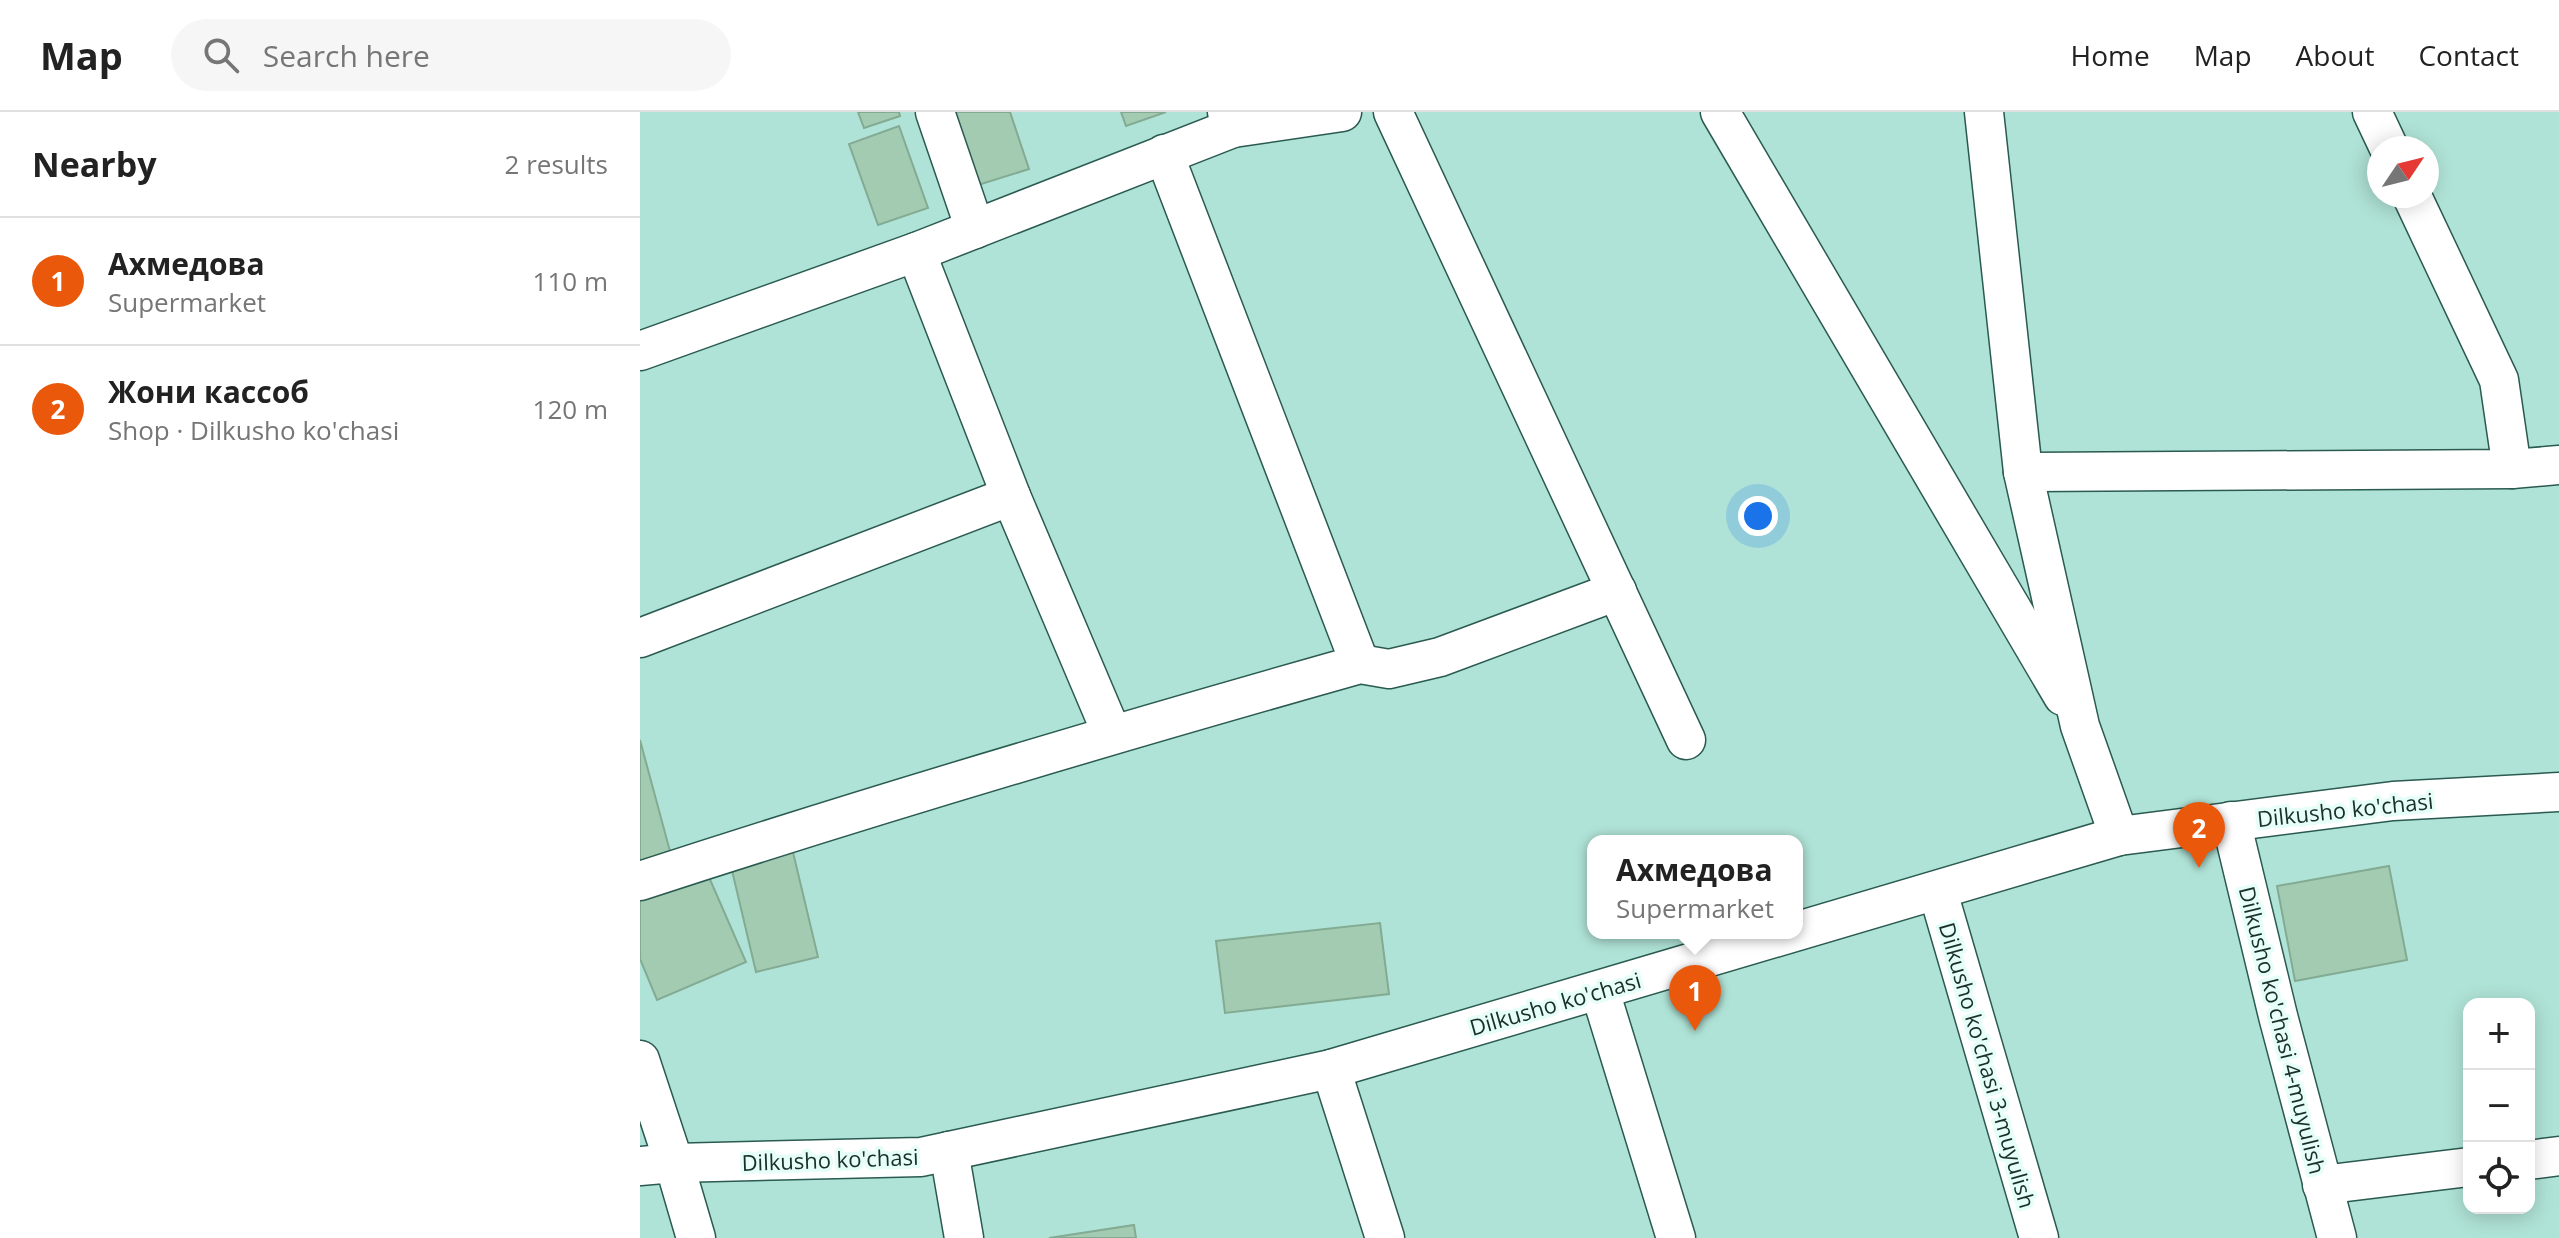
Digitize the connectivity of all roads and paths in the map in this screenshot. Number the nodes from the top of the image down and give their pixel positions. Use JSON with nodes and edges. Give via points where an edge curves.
{"nodes":[{"id":1,"x":935,"y":112,"type":"edge"},
{"id":2,"x":1342,"y":112,"type":"edge"},
{"id":3,"x":1393,"y":112,"type":"edge"},
{"id":4,"x":1720,"y":112,"type":"edge"},
{"id":5,"x":1984,"y":112,"type":"edge"},
{"id":6,"x":2372,"y":112,"type":"edge"},
{"id":7,"x":1230,"y":120,"type":"edge"},
{"id":8,"x":2383,"y":136,"type":"edge"},
{"id":9,"x":1164,"y":154,"type":"junction"},
{"id":10,"x":2418,"y":208,"type":"edge"},
{"id":11,"x":975,"y":229,"type":"junction"},
{"id":12,"x":916,"y":252,"type":"junction"},
{"id":13,"x":640,"y":351,"type":"edge"},
{"id":14,"x":2559,"y":465,"type":"edge"},
{"id":15,"x":2512,"y":469,"type":"junction"},
{"id":16,"x":2023,"y":472,"type":"junction"},
{"id":17,"x":1011,"y":496,"type":"junction"},
{"id":18,"x":1617,"y":591,"type":"junction"},
{"id":19,"x":640,"y":638,"type":"edge"},
{"id":20,"x":1360,"y":664,"type":"junction"},
{"id":21,"x":2080,"y":726,"type":"junction"},
{"id":22,"x":1112,"y":734,"type":"junction"},
{"id":23,"x":1686,"y":740,"type":"dead end"},
{"id":24,"x":2559,"y":792,"type":"edge"},
{"id":25,"x":2231,"y":821,"type":"junction"},
{"id":26,"x":2119,"y":836,"type":"junction"},
{"id":27,"x":640,"y":881,"type":"edge"},
{"id":28,"x":1938,"y":892,"type":"junction"},
{"id":29,"x":1803,"y":932,"type":"edge"},
{"id":30,"x":1778,"y":939,"type":"edge"},
{"id":31,"x":1600,"y":991,"type":"junction"},
{"id":32,"x":640,"y":1060,"type":"edge"},
{"id":33,"x":1331,"y":1069,"type":"junction"},
{"id":34,"x":949,"y":1151,"type":"junction"},
{"id":35,"x":2559,"y":1156,"type":"edge"},
{"id":36,"x":2535,"y":1159,"type":"edge"},
{"id":37,"x":657,"y":1164,"type":"edge"},
{"id":38,"x":2463,"y":1168,"type":"edge"},
{"id":39,"x":2322,"y":1185,"type":"junction"},
{"id":40,"x":696,"y":1238,"type":"edge"},
{"id":41,"x":964,"y":1238,"type":"edge"},
{"id":42,"x":1385,"y":1238,"type":"edge"},
{"id":43,"x":1676,"y":1238,"type":"edge"},
{"id":44,"x":2039,"y":1238,"type":"edge"},
{"id":45,"x":2337,"y":1238,"type":"edge"}],
"edges":[{"from":1,"to":11,"type":"street"},
{"from":2,"to":7,"type":"street"},
{"from":3,"to":18,"type":"street"},
{"from":4,"to":21,"type":"street"},
{"from":5,"to":16,"type":"street"},
{"from":6,"to":8,"type":"street"},
{"from":7,"to":9,"type":"street"},
{"from":9,"to":11,"type":"street"},
{"from":9,"to":20,"type":"street"},
{"from":10,"to":15,"type":"street","via":[[2499,380]]},
{"from":11,"to":12,"type":"street"},
{"from":12,"to":13,"type":"street"},
{"from":12,"to":17,"type":"street"},
{"from":14,"to":15,"type":"street"},
{"from":15,"to":16,"type":"street"},
{"from":16,"to":21,"type":"street"},
{"from":17,"to":19,"type":"street"},
{"from":17,"to":22,"type":"street"},
{"from":18,"to":20,"type":"street","via":[[1440,657],[1389,669]]},
{"from":18,"to":23,"type":"street"},
{"from":20,"to":22,"type":"street"},
{"from":21,"to":26,"type":"street"},
{"from":22,"to":27,"type":"street"},
{"from":24,"to":25,"type":"street","name":"Dilkusho ko'chasi","via":[[2393,801]]},
{"from":25,"to":26,"type":"street","name":"Dilkusho ko'chasi"},
{"from":25,"to":39,"type":"street","name":"Dilkusho ko'chasi 4-muyulish"},
{"from":26,"to":28,"type":"street","name":"Dilkusho ko'chasi"},
{"from":28,"to":29,"type":"street","name":"Dilkusho ko'chasi"},
{"from":28,"to":44,"type":"street","name":"Dilkusho ko'chasi 3-muyulish"},
{"from":30,"to":31,"type":"street","name":"Dilkusho ko'chasi"},
{"from":31,"to":33,"type":"street","name":"Dilkusho ko'chasi"},
{"from":31,"to":43,"type":"street"},
{"from":32,"to":37,"type":"street"},
{"from":33,"to":34,"type":"street","name":"Dilkusho ko'chasi"},
{"from":33,"to":42,"type":"street"},
{"from":34,"to":37,"type":"street","name":"Dilkusho ko'chasi","via":[[921,1157]]},
{"from":34,"to":41,"type":"street"},
{"from":35,"to":36,"type":"street"},
{"from":37,"to":40,"type":"street"},
{"from":38,"to":39,"type":"street"},
{"from":39,"to":45,"type":"street","name":"Dilkusho ko'chasi 4-muyulish"}]}
